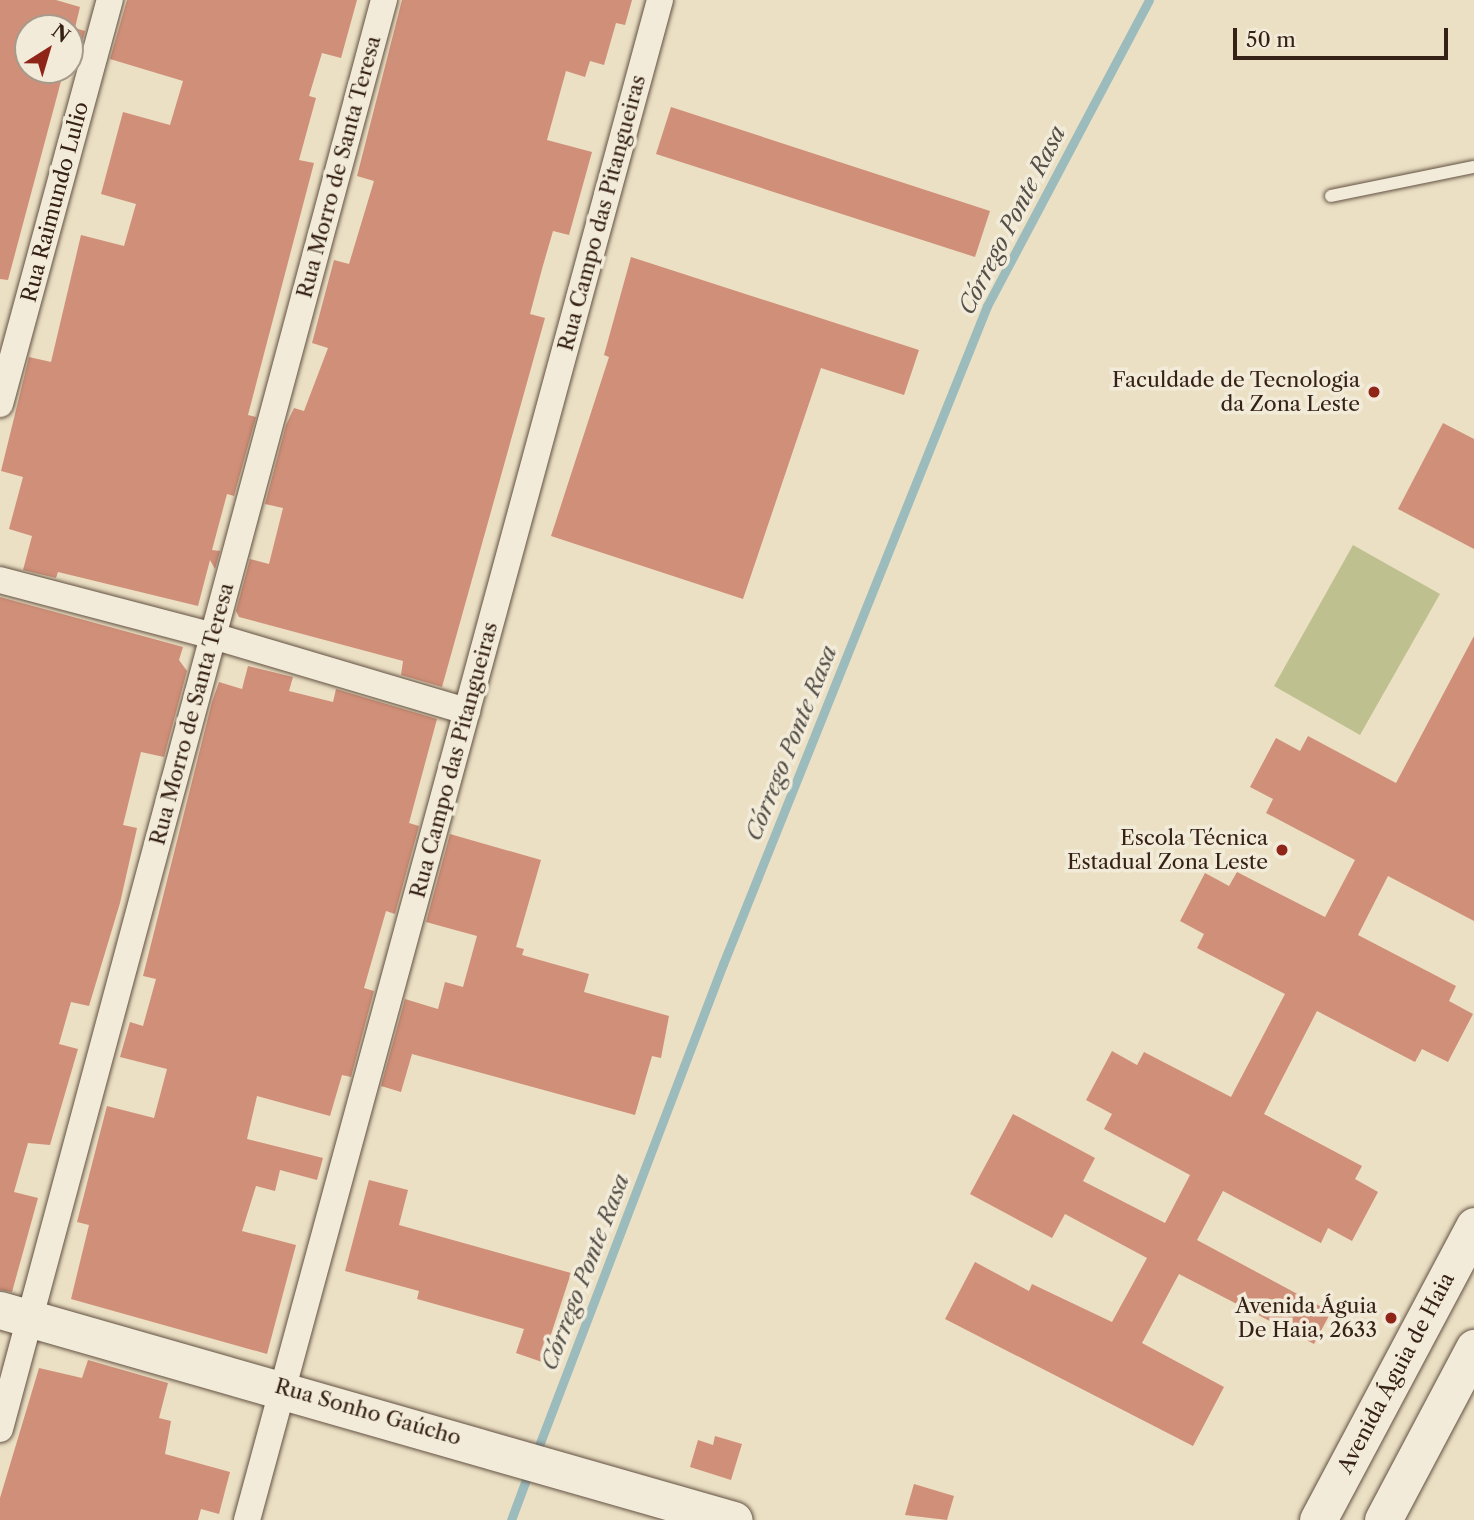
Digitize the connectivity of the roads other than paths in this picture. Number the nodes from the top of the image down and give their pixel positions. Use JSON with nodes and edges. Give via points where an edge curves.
{"nodes":[{"id":1,"x":110,"y":0,"type":"edge"},
{"id":2,"x":384,"y":0,"type":"edge"},
{"id":3,"x":660,"y":0,"type":"edge"},
{"id":4,"x":1474,"y":167,"type":"edge"},
{"id":5,"x":1331,"y":196,"type":"dead end"},
{"id":6,"x":0,"y":404,"type":"edge"},
{"id":7,"x":0,"y":580,"type":"edge"},
{"id":8,"x":213,"y":636,"type":"junction"},
{"id":9,"x":467,"y":711,"type":"junction"},
{"id":10,"x":1474,"y":1226,"type":"edge"},
{"id":11,"x":15,"y":1315,"type":"edge"},
{"id":12,"x":1474,"y":1348,"type":"edge"},
{"id":13,"x":283,"y":1387,"type":"junction"},
{"id":14,"x":0,"y":1429,"type":"edge"},
{"id":15,"x":247,"y":1520,"type":"edge"},
{"id":16,"x":734,"y":1520,"type":"edge"},
{"id":17,"x":1318,"y":1520,"type":"edge"},
{"id":18,"x":1383,"y":1520,"type":"edge"}],
"edges":[{"from":1,"to":6,"type":"street","name":"Rua Raimundo Lulio"},
{"from":2,"to":8,"type":"street","name":"Rua Morro de Santa Teresa"},
{"from":3,"to":9,"type":"street","name":"Rua Campo das Pitangueiras"},
{"from":4,"to":5,"type":"lane"},
{"from":7,"to":8,"type":"street"},
{"from":8,"to":9,"type":"street"},
{"from":8,"to":11,"type":"street","name":"Rua Morro de Santa Teresa"},
{"from":9,"to":13,"type":"street","name":"Rua Campo das Pitangueiras"},
{"from":10,"to":17,"type":"street","name":"Avenida Águia de Haia"},
{"from":11,"to":13,"type":"street","name":"Rua Sonho Gaúcho"},
{"from":11,"to":14,"type":"street","name":"Rua Morro de Santa Teresa"},
{"from":12,"to":18,"type":"street"},
{"from":13,"to":15,"type":"street","name":"Rua Campo das Pitangueiras"},
{"from":13,"to":16,"type":"street","name":"Rua Sonho Gaúcho"}]}
